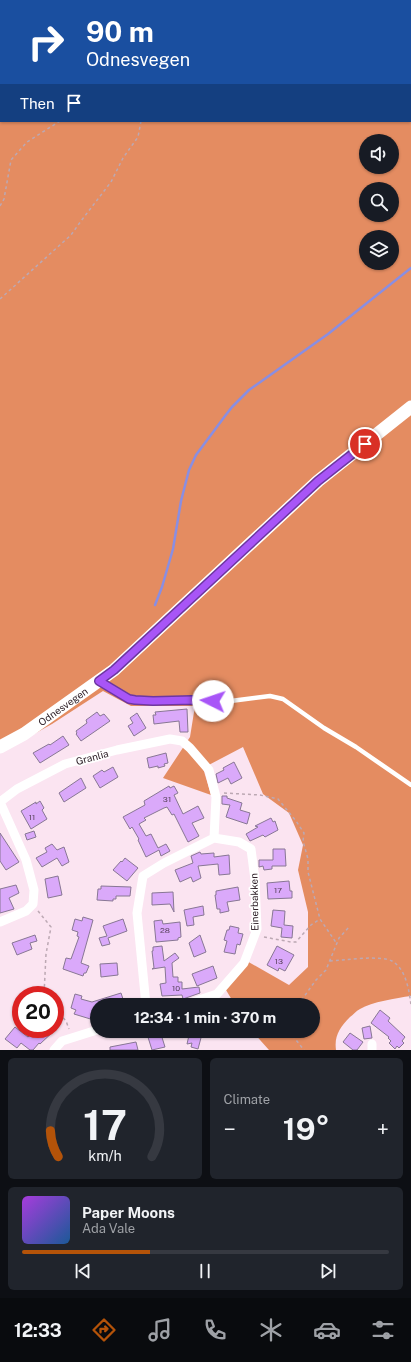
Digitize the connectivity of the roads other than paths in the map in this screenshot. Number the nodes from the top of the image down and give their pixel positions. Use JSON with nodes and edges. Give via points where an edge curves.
{"nodes":[{"id":1,"x":411,"y":407,"type":"edge"},
{"id":2,"x":99,"y":681,"type":"junction"},
{"id":3,"x":0,"y":747,"type":"edge"},
{"id":4,"x":411,"y":785,"type":"edge"},
{"id":5,"x":0,"y":802,"type":"edge"},
{"id":6,"x":214,"y":838,"type":"junction"},
{"id":7,"x":0,"y":922,"type":"edge"},
{"id":8,"x":145,"y":998,"type":"edge"},
{"id":9,"x":205,"y":998,"type":"edge"},
{"id":10,"x":90,"y":1032,"type":"edge"},
{"id":11,"x":54,"y":1050,"type":"edge"}],
"edges":[{"from":1,"to":2,"type":"main road","name":"Odnesvegen","via":[[318,481]]},
{"from":2,"to":3,"type":"main road","name":"Odnesvegen","via":[[24,734]]},
{"from":2,"to":4,"type":"lane","via":[[135,700],[223,702],[270,696],[284,699]]},
{"from":5,"to":6,"type":"street","name":"Granlia","via":[[17,789],[65,764],[170,739],[182,741],[209,770],[216,797]]},
{"from":5,"to":7,"type":"street","via":[[26,860],[34,890],[33,904],[26,911]]},
{"from":6,"to":8,"type":"street","via":[[143,876],[137,914]]},
{"from":6,"to":9,"type":"street","name":"Einerbakken","via":[[239,842],[251,849],[257,930],[244,963],[217,994]]},
{"from":10,"to":11,"type":"street","via":[[62,1041]]}]}
